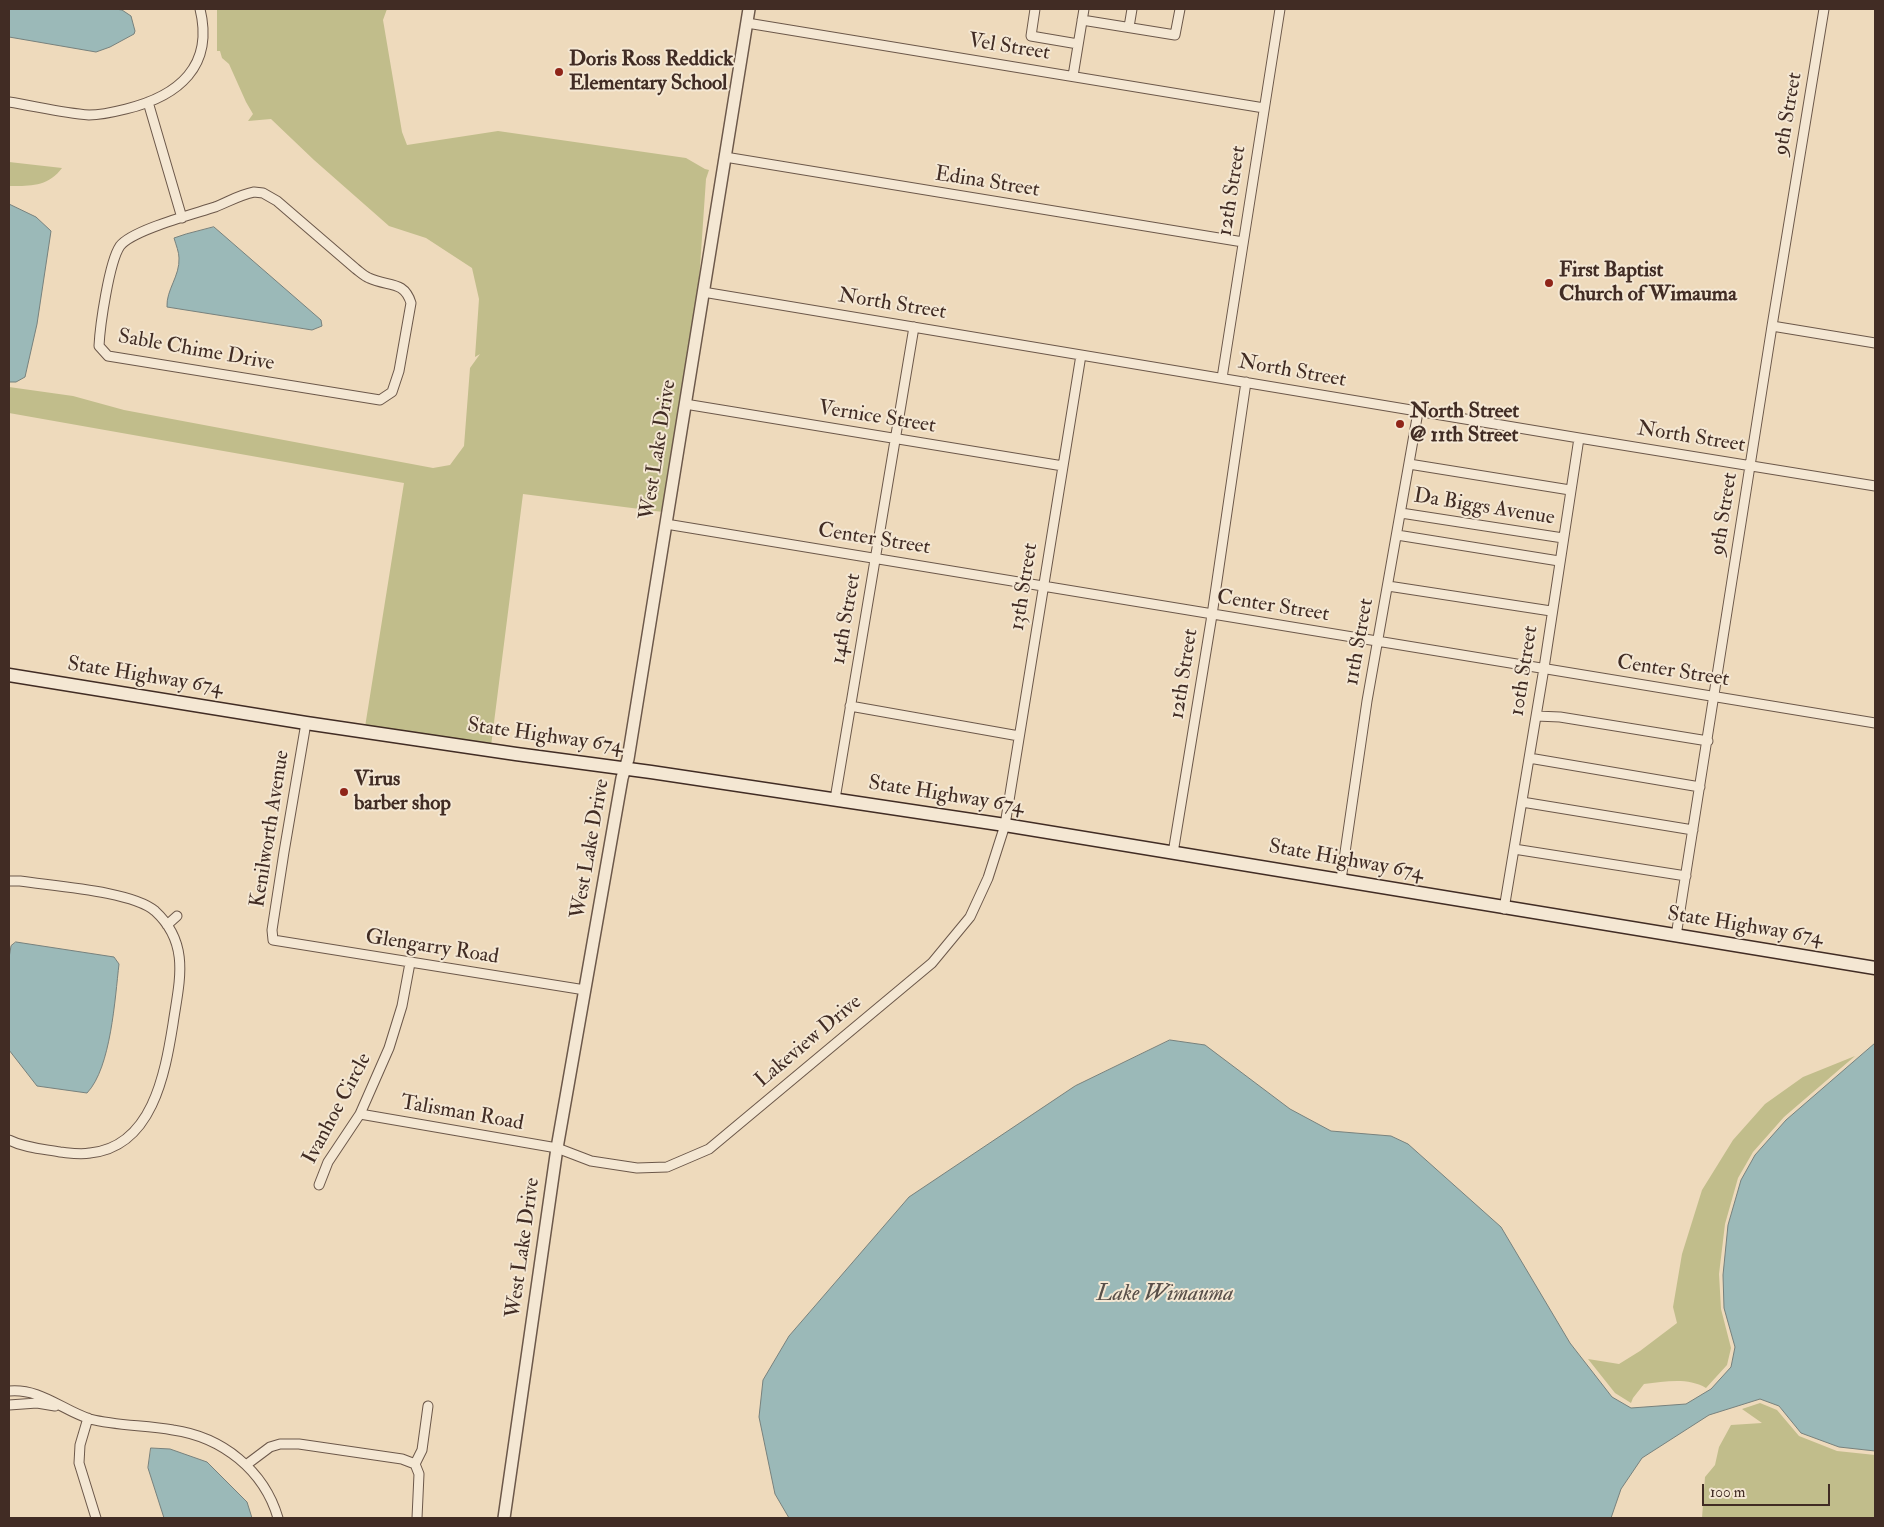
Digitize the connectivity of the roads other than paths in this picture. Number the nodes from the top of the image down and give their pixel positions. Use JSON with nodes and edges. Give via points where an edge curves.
{"nodes":[{"id":1,"x":200,"y":9,"type":"edge"},
{"id":2,"x":749,"y":9,"type":"edge"},
{"id":3,"x":1035,"y":9,"type":"edge"},
{"id":4,"x":1084,"y":9,"type":"edge"},
{"id":5,"x":1132,"y":9,"type":"edge"},
{"id":6,"x":1180,"y":9,"type":"edge"},
{"id":7,"x":1280,"y":9,"type":"edge"},
{"id":8,"x":1824,"y":9,"type":"edge"},
{"id":9,"x":1082,"y":20,"type":"junction"},
{"id":10,"x":747,"y":24,"type":"junction"},
{"id":11,"x":1128,"y":27,"type":"junction"},
{"id":12,"x":1078,"y":44,"type":"junction"},
{"id":13,"x":1073,"y":76,"type":"junction"},
{"id":14,"x":9,"y":102,"type":"edge"},
{"id":15,"x":148,"y":102,"type":"junction"},
{"id":16,"x":1264,"y":108,"type":"junction"},
{"id":17,"x":725,"y":158,"type":"junction"},
{"id":18,"x":182,"y":218,"type":"junction"},
{"id":19,"x":1243,"y":242,"type":"junction"},
{"id":20,"x":703,"y":292,"type":"junction"},
{"id":21,"x":1772,"y":326,"type":"junction"},
{"id":22,"x":914,"y":327,"type":"junction"},
{"id":23,"x":1875,"y":344,"type":"edge"},
{"id":24,"x":1081,"y":355,"type":"junction"},
{"id":25,"x":1222,"y":378,"type":"junction"},
{"id":26,"x":1246,"y":382,"type":"junction"},
{"id":27,"x":685,"y":404,"type":"junction"},
{"id":28,"x":1418,"y":412,"type":"junction"},
{"id":29,"x":1579,"y":438,"type":"junction"},
{"id":30,"x":896,"y":439,"type":"junction"},
{"id":31,"x":1409,"y":464,"type":"junction"},
{"id":32,"x":1751,"y":464,"type":"junction"},
{"id":33,"x":1063,"y":466,"type":"junction"},
{"id":34,"x":1875,"y":486,"type":"edge"},
{"id":35,"x":1570,"y":490,"type":"junction"},
{"id":36,"x":1401,"y":513,"type":"junction"},
{"id":37,"x":666,"y":524,"type":"junction"},
{"id":38,"x":1397,"y":535,"type":"junction"},
{"id":39,"x":1563,"y":538,"type":"junction"},
{"id":40,"x":875,"y":558,"type":"junction"},
{"id":41,"x":1559,"y":561,"type":"junction"},
{"id":42,"x":1042,"y":586,"type":"junction"},
{"id":43,"x":1388,"y":586,"type":"junction"},
{"id":44,"x":1551,"y":611,"type":"junction"},
{"id":45,"x":1212,"y":615,"type":"junction"},
{"id":46,"x":1377,"y":642,"type":"junction"},
{"id":47,"x":1544,"y":668,"type":"junction"},
{"id":48,"x":9,"y":675,"type":"edge"},
{"id":49,"x":1715,"y":697,"type":"junction"},
{"id":50,"x":850,"y":706,"type":"junction"},
{"id":51,"x":1536,"y":716,"type":"junction"},
{"id":52,"x":306,"y":723,"type":"junction"},
{"id":53,"x":1875,"y":723,"type":"edge"},
{"id":54,"x":1019,"y":736,"type":"junction"},
{"id":55,"x":1708,"y":741,"type":"junction"},
{"id":56,"x":1529,"y":758,"type":"junction"},
{"id":57,"x":625,"y":768,"type":"junction"},
{"id":58,"x":1700,"y":786,"type":"junction"},
{"id":59,"x":835,"y":798,"type":"junction"},
{"id":60,"x":1522,"y":802,"type":"junction"},
{"id":61,"x":1005,"y":825,"type":"junction"},
{"id":62,"x":1693,"y":830,"type":"junction"},
{"id":63,"x":1514,"y":849,"type":"junction"},
{"id":64,"x":1173,"y":853,"type":"junction"},
{"id":65,"x":1686,"y":876,"type":"junction"},
{"id":66,"x":1341,"y":880,"type":"junction"},
{"id":67,"x":9,"y":881,"type":"edge"},
{"id":68,"x":1504,"y":909,"type":"junction"},
{"id":69,"x":177,"y":916,"type":"dead end"},
{"id":70,"x":167,"y":924,"type":"junction"},
{"id":71,"x":1676,"y":936,"type":"junction"},
{"id":72,"x":273,"y":940,"type":"joint"},
{"id":73,"x":410,"y":963,"type":"junction"},
{"id":74,"x":1875,"y":968,"type":"edge"},
{"id":75,"x":585,"y":990,"type":"junction"},
{"id":76,"x":360,"y":1114,"type":"junction"},
{"id":77,"x":9,"y":1141,"type":"edge"},
{"id":78,"x":557,"y":1148,"type":"junction"},
{"id":79,"x":318,"y":1184,"type":"dead end"},
{"id":80,"x":9,"y":1391,"type":"edge"},
{"id":81,"x":9,"y":1405,"type":"edge"},
{"id":82,"x":428,"y":1406,"type":"dead end"},
{"id":83,"x":68,"y":1409,"type":"junction"},
{"id":84,"x":88,"y":1418,"type":"junction"},
{"id":85,"x":415,"y":1464,"type":"junction"},
{"id":86,"x":246,"y":1465,"type":"junction"},
{"id":87,"x":96,"y":1518,"type":"edge"},
{"id":88,"x":278,"y":1518,"type":"edge"},
{"id":89,"x":417,"y":1518,"type":"edge"},
{"id":90,"x":504,"y":1518,"type":"edge"}],
"edges":[{"from":1,"to":15,"type":"street","via":[[204,24],[200,56],[180,85]]},
{"from":2,"to":10,"type":"street","name":"West Lake Drive"},
{"from":3,"to":12,"type":"street","via":[[1031,36]]},
{"from":4,"to":9,"type":"street"},
{"from":5,"to":11,"type":"street"},
{"from":6,"to":11,"type":"street","via":[[1175,35]]},
{"from":7,"to":16,"type":"street","name":"12th Street"},
{"from":8,"to":21,"type":"street","name":"9th Street"},
{"from":9,"to":11,"type":"street"},
{"from":9,"to":12,"type":"street"},
{"from":10,"to":13,"type":"street","name":"Vel Street"},
{"from":10,"to":17,"type":"street","name":"West Lake Drive"},
{"from":12,"to":13,"type":"street"},
{"from":13,"to":16,"type":"street","name":"Vel Street"},
{"from":14,"to":15,"type":"street","via":[[89,115]]},
{"from":15,"to":18,"type":"street"},
{"from":16,"to":19,"type":"street","name":"12th Street"},
{"from":17,"to":19,"type":"street","name":"Edina Street"},
{"from":17,"to":20,"type":"street","name":"West Lake Drive"},
{"from":18,"to":18,"type":"street","name":"Sable Chime Drive","via":[[134,235],[121,244],[114,258],[100,337],[99,346],[108,356],[380,400],[392,392],[399,372],[411,304],[402,288],[362,274],[277,201],[262,193],[240,194]]},
{"from":19,"to":25,"type":"street","name":"12th Street"},
{"from":20,"to":22,"type":"street","name":"North Street"},
{"from":20,"to":27,"type":"street","name":"West Lake Drive"},
{"from":21,"to":23,"type":"street"},
{"from":21,"to":32,"type":"street","name":"9th Street"},
{"from":22,"to":24,"type":"street","name":"North Street"},
{"from":22,"to":30,"type":"street","name":"14th Street"},
{"from":24,"to":25,"type":"street","name":"North Street"},
{"from":24,"to":33,"type":"street","name":"13th Street"},
{"from":25,"to":26,"type":"street","name":"North Street"},
{"from":26,"to":28,"type":"street","name":"North Street"},
{"from":26,"to":45,"type":"street","name":"12th Street"},
{"from":27,"to":30,"type":"street","name":"Vernice Street"},
{"from":27,"to":37,"type":"street","name":"West Lake Drive"},
{"from":28,"to":29,"type":"street","name":"North Street"},
{"from":28,"to":31,"type":"street","name":"11th Street"},
{"from":29,"to":32,"type":"street","name":"North Street"},
{"from":29,"to":35,"type":"street","name":"10th Street"},
{"from":30,"to":33,"type":"street","name":"Vernice Street"},
{"from":30,"to":40,"type":"street","name":"14th Street"},
{"from":31,"to":35,"type":"street"},
{"from":31,"to":36,"type":"street","name":"11th Street"},
{"from":32,"to":34,"type":"street","name":"North Street"},
{"from":32,"to":49,"type":"street","name":"9th Street"},
{"from":33,"to":42,"type":"street","name":"13th Street"},
{"from":35,"to":39,"type":"street","name":"10th Street"},
{"from":36,"to":38,"type":"street","name":"11th Street"},
{"from":36,"to":39,"type":"street","name":"Da Biggs Avenue"},
{"from":37,"to":40,"type":"street","name":"Center Street"},
{"from":37,"to":57,"type":"street","name":"West Lake Drive"},
{"from":38,"to":41,"type":"street"},
{"from":38,"to":43,"type":"street","name":"11th Street"},
{"from":39,"to":41,"type":"street","name":"10th Street"},
{"from":40,"to":42,"type":"street","name":"Center Street"},
{"from":40,"to":50,"type":"street","name":"14th Street"},
{"from":41,"to":44,"type":"street","name":"10th Street"},
{"from":42,"to":45,"type":"street","name":"Center Street"},
{"from":42,"to":54,"type":"street","name":"13th Street"},
{"from":43,"to":44,"type":"street"},
{"from":43,"to":46,"type":"street","name":"11th Street"},
{"from":44,"to":47,"type":"street","name":"10th Street"},
{"from":45,"to":46,"type":"street","name":"Center Street"},
{"from":45,"to":64,"type":"street","name":"12th Street"},
{"from":46,"to":47,"type":"street","name":"Center Street"},
{"from":46,"to":66,"type":"street","name":"11th Street"},
{"from":47,"to":49,"type":"street","name":"Center Street"},
{"from":47,"to":51,"type":"street","name":"10th Street"},
{"from":48,"to":52,"type":"main road","name":"State Highway 674"},
{"from":49,"to":53,"type":"street","name":"Center Street"},
{"from":49,"to":55,"type":"street","name":"9th Street"},
{"from":50,"to":54,"type":"street"},
{"from":50,"to":59,"type":"street","name":"14th Street"},
{"from":51,"to":55,"type":"street"},
{"from":51,"to":56,"type":"street","name":"10th Street"},
{"from":52,"to":57,"type":"main road","name":"State Highway 674"},
{"from":52,"to":72,"type":"street","name":"Kenilworth Avenue"},
{"from":54,"to":61,"type":"street","name":"13th Street"},
{"from":55,"to":58,"type":"street","name":"9th Street"},
{"from":56,"to":58,"type":"street"},
{"from":56,"to":60,"type":"street","name":"10th Street"},
{"from":57,"to":59,"type":"main road","name":"State Highway 674"},
{"from":57,"to":75,"type":"street","name":"West Lake Drive"},
{"from":58,"to":62,"type":"street","name":"9th Street"},
{"from":59,"to":61,"type":"main road","name":"State Highway 674"},
{"from":60,"to":62,"type":"street"},
{"from":60,"to":63,"type":"street","name":"10th Street"},
{"from":61,"to":64,"type":"main road","name":"State Highway 674"},
{"from":61,"to":78,"type":"street","name":"Lakeview Drive","via":[[988,878],[970,917],[932,962],[708,1149],[667,1167],[637,1168],[591,1161]]},
{"from":62,"to":65,"type":"street","name":"9th Street"},
{"from":63,"to":65,"type":"street"},
{"from":63,"to":68,"type":"street","name":"10th Street"},
{"from":64,"to":66,"type":"main road","name":"State Highway 674"},
{"from":65,"to":71,"type":"street","name":"9th Street"},
{"from":66,"to":68,"type":"main road","name":"State Highway 674"},
{"from":67,"to":70,"type":"street","via":[[133,899],[154,911]]},
{"from":68,"to":71,"type":"main road","name":"State Highway 674"},
{"from":69,"to":70,"type":"street"},
{"from":70,"to":77,"type":"street","via":[[178,948],[181,968],[167,1061],[144,1120],[121,1148],[82,1154],[37,1149]]},
{"from":71,"to":74,"type":"main road","name":"State Highway 674"},
{"from":72,"to":73,"type":"street","name":"Glengarry Road"},
{"from":73,"to":75,"type":"street","name":"Glengarry Road"},
{"from":73,"to":76,"type":"street","name":"Ivanhoe Circle","via":[[402,1006],[389,1048]]},
{"from":75,"to":78,"type":"street","name":"West Lake Drive"},
{"from":76,"to":78,"type":"street","name":"Talisman Road"},
{"from":76,"to":79,"type":"street","name":"Ivanhoe Circle","via":[[328,1162]]},
{"from":78,"to":90,"type":"street","name":"West Lake Drive"},
{"from":80,"to":83,"type":"street","via":[[36,1394]]},
{"from":81,"to":83,"type":"street","via":[[37,1403]]},
{"from":82,"to":85,"type":"street","via":[[422,1450]]},
{"from":83,"to":84,"type":"street"},
{"from":84,"to":86,"type":"street","via":[[198,1436],[222,1446]]},
{"from":84,"to":87,"type":"street","via":[[80,1445],[79,1463]]},
{"from":85,"to":86,"type":"street","via":[[402,1458],[280,1444]]},
{"from":85,"to":89,"type":"street","via":[[420,1480]]},
{"from":86,"to":88,"type":"street","via":[[268,1494]]}]}
